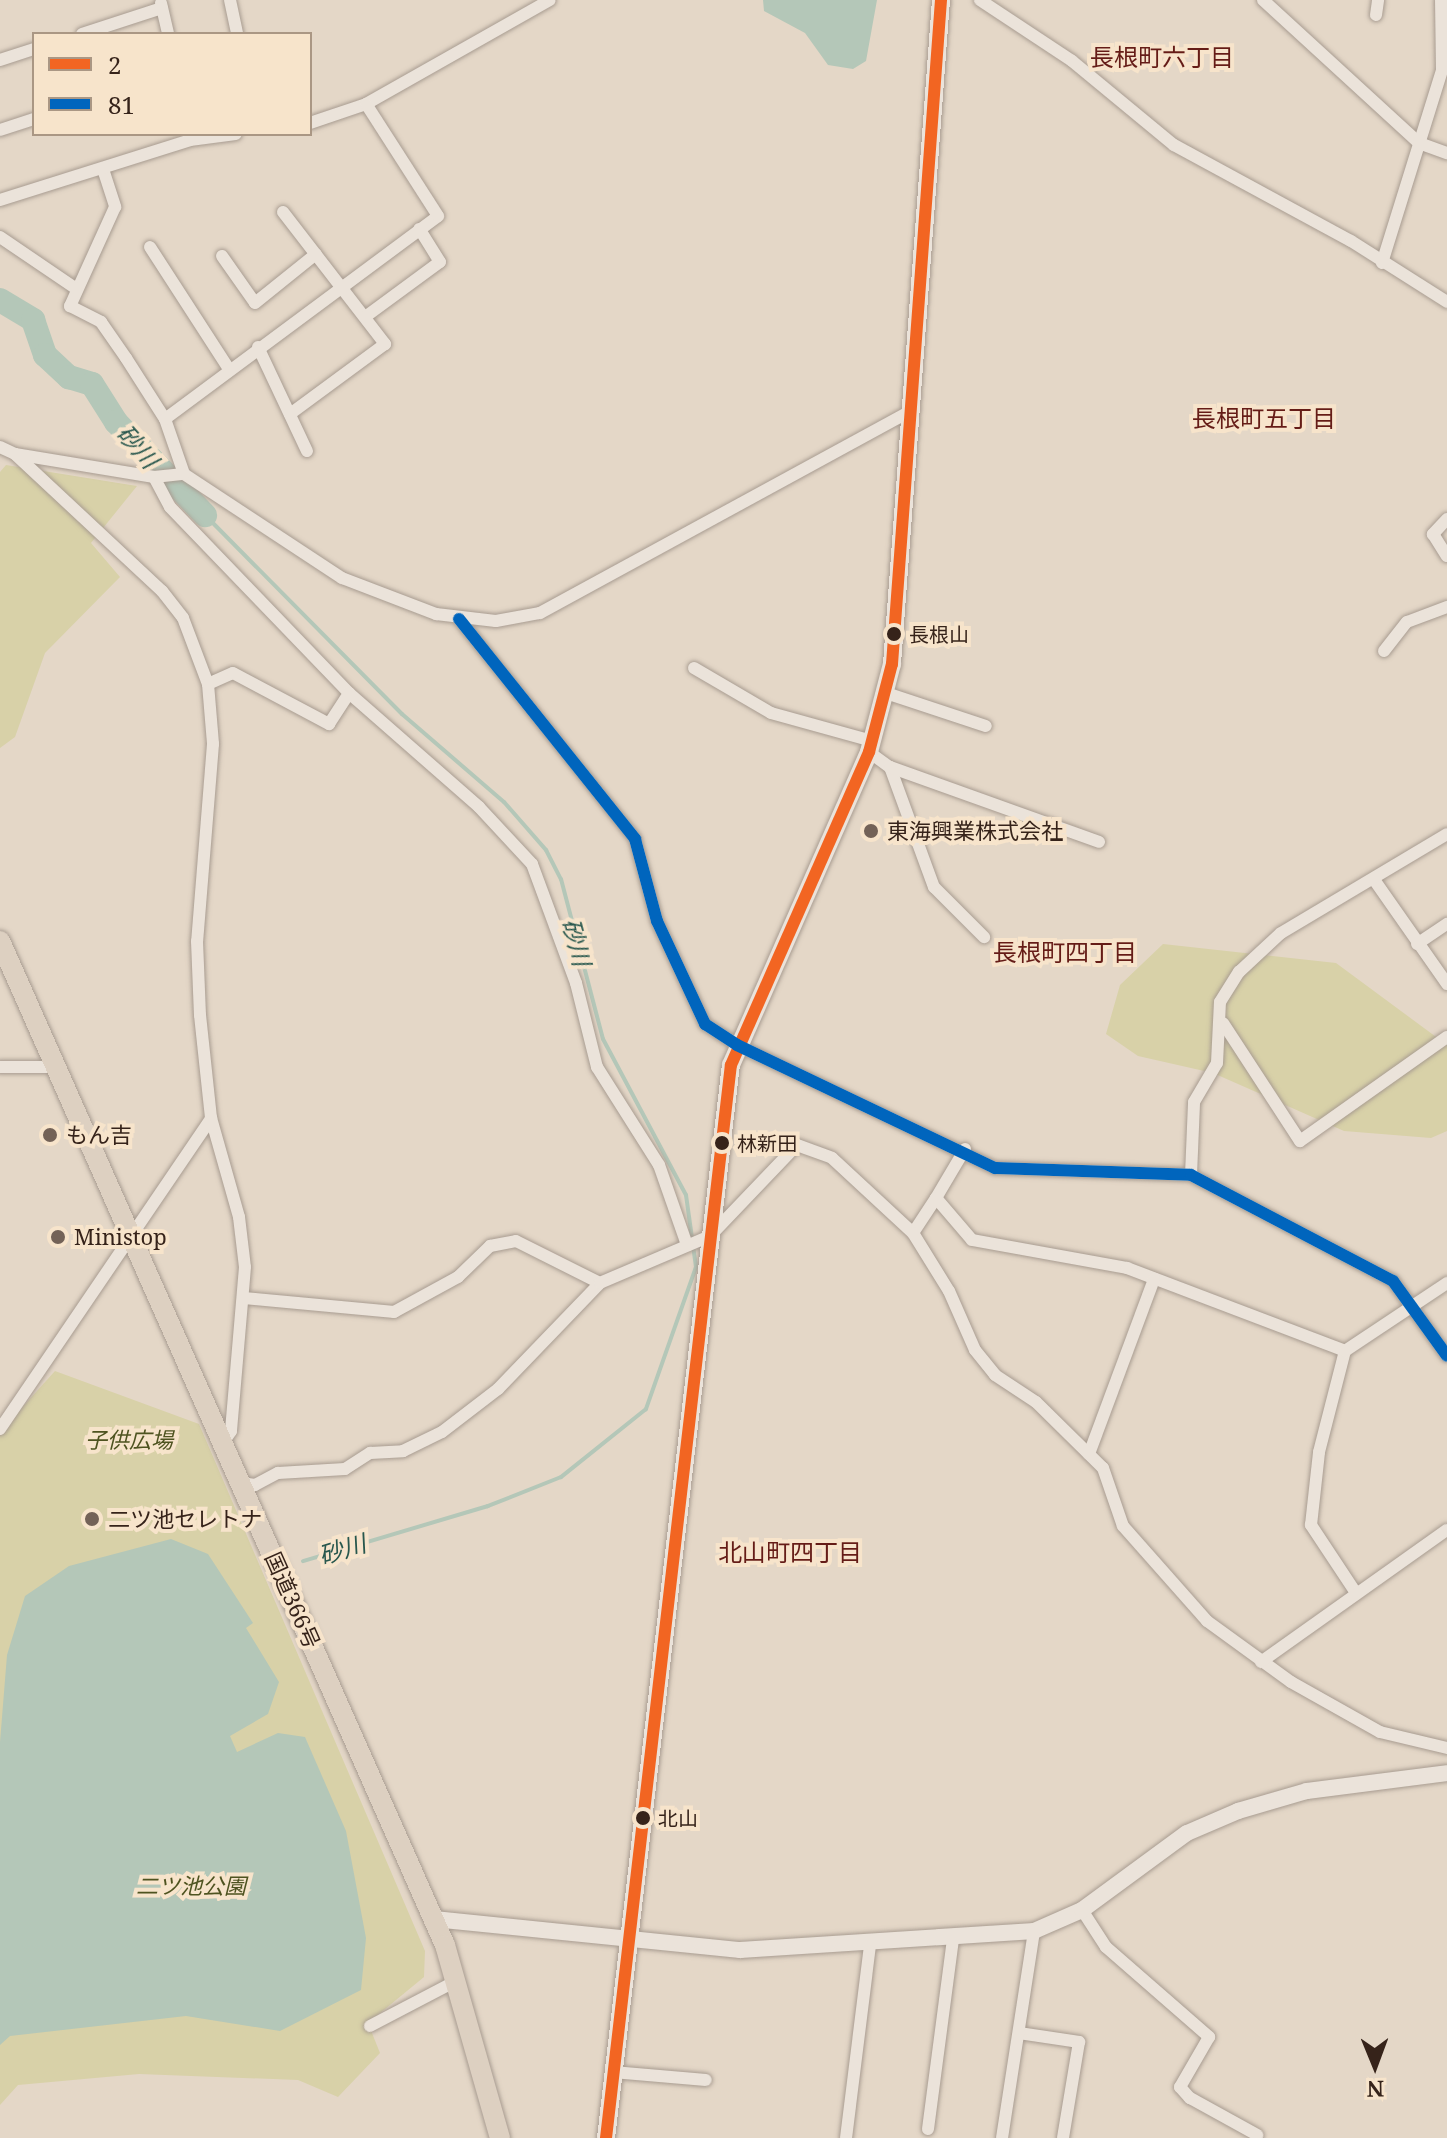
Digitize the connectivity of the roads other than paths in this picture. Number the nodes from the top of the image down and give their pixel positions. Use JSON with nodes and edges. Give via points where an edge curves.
{"nodes":[{"id":1,"x":230,"y":0,"type":"edge"},
{"id":2,"x":550,"y":0,"type":"edge"},
{"id":3,"x":941,"y":0,"type":"edge"},
{"id":4,"x":980,"y":0,"type":"edge"},
{"id":5,"x":1263,"y":0,"type":"edge"},
{"id":6,"x":1378,"y":0,"type":"edge"},
{"id":7,"x":1441,"y":0,"type":"edge"},
{"id":8,"x":162,"y":4,"type":"edge"},
{"id":9,"x":1376,"y":15,"type":"dead end"},
{"id":10,"x":87,"y":32,"type":"edge"},
{"id":11,"x":168,"y":32,"type":"edge"},
{"id":12,"x":237,"y":32,"type":"edge"},
{"id":13,"x":32,"y":50,"type":"edge"},
{"id":14,"x":1445,"y":57,"type":"edge"},
{"id":15,"x":0,"y":60,"type":"edge"},
{"id":16,"x":366,"y":104,"type":"junction"},
{"id":17,"x":32,"y":120,"type":"edge"},
{"id":18,"x":312,"y":122,"type":"edge"},
{"id":19,"x":0,"y":130,"type":"edge"},
{"id":20,"x":189,"y":137,"type":"edge"},
{"id":21,"x":1419,"y":143,"type":"junction"},
{"id":22,"x":1447,"y":153,"type":"edge"},
{"id":23,"x":103,"y":169,"type":"junction"},
{"id":24,"x":0,"y":200,"type":"edge"},
{"id":25,"x":283,"y":212,"type":"dead end"},
{"id":26,"x":419,"y":229,"type":"junction"},
{"id":27,"x":0,"y":237,"type":"edge"},
{"id":28,"x":150,"y":247,"type":"dead end"},
{"id":29,"x":316,"y":254,"type":"junction"},
{"id":30,"x":222,"y":256,"type":"dead end"},
{"id":31,"x":1382,"y":263,"type":"junction"},
{"id":32,"x":340,"y":284,"type":"junction"},
{"id":33,"x":75,"y":288,"type":"junction"},
{"id":34,"x":1447,"y":302,"type":"edge"},
{"id":35,"x":365,"y":317,"type":"junction"},
{"id":36,"x":258,"y":347,"type":"junction"},
{"id":37,"x":229,"y":369,"type":"junction"},
{"id":38,"x":912,"y":410,"type":"junction"},
{"id":39,"x":290,"y":414,"type":"junction"},
{"id":40,"x":165,"y":419,"type":"junction"},
{"id":41,"x":0,"y":447,"type":"edge"},
{"id":42,"x":307,"y":451,"type":"dead end"},
{"id":43,"x":15,"y":454,"type":"junction"},
{"id":44,"x":184,"y":474,"type":"junction"},
{"id":45,"x":157,"y":478,"type":"junction"},
{"id":46,"x":1447,"y":519,"type":"edge"},
{"id":47,"x":1447,"y":556,"type":"edge"},
{"id":48,"x":1447,"y":607,"type":"edge"},
{"id":49,"x":459,"y":619,"type":"junction"},
{"id":50,"x":1384,"y":651,"type":"dead end"},
{"id":51,"x":694,"y":668,"type":"dead end"},
{"id":52,"x":208,"y":684,"type":"junction"},
{"id":53,"x":349,"y":693,"type":"junction"},
{"id":54,"x":886,"y":693,"type":"junction"},
{"id":55,"x":986,"y":726,"type":"dead end"},
{"id":56,"x":871,"y":746,"type":"junction"},
{"id":57,"x":890,"y":767,"type":"junction"},
{"id":58,"x":1447,"y":834,"type":"edge"},
{"id":59,"x":1099,"y":842,"type":"dead end"},
{"id":60,"x":1375,"y":881,"type":"junction"},
{"id":61,"x":1447,"y":924,"type":"edge"},
{"id":62,"x":984,"y":937,"type":"dead end"},
{"id":63,"x":1417,"y":944,"type":"junction"},
{"id":64,"x":3,"y":952,"type":"edge"},
{"id":65,"x":1447,"y":984,"type":"edge"},
{"id":66,"x":1223,"y":1023,"type":"junction"},
{"id":67,"x":1447,"y":1037,"type":"edge"},
{"id":68,"x":737,"y":1045,"type":"junction"},
{"id":69,"x":0,"y":1067,"type":"edge"},
{"id":70,"x":56,"y":1067,"type":"junction"},
{"id":71,"x":211,"y":1118,"type":"junction"},
{"id":72,"x":965,"y":1149,"type":"junction"},
{"id":73,"x":1191,"y":1175,"type":"junction"},
{"id":74,"x":936,"y":1198,"type":"junction"},
{"id":75,"x":913,"y":1233,"type":"junction"},
{"id":76,"x":131,"y":1235,"type":"junction"},
{"id":77,"x":710,"y":1236,"type":"junction"},
{"id":78,"x":687,"y":1245,"type":"junction"},
{"id":79,"x":1154,"y":1279,"type":"junction"},
{"id":80,"x":600,"y":1283,"type":"junction"},
{"id":81,"x":1447,"y":1283,"type":"edge"},
{"id":82,"x":244,"y":1298,"type":"junction"},
{"id":83,"x":1414,"y":1305,"type":"junction"},
{"id":84,"x":1345,"y":1351,"type":"junction"},
{"id":85,"x":1447,"y":1356,"type":"edge"},
{"id":86,"x":0,"y":1427,"type":"edge"},
{"id":87,"x":223,"y":1443,"type":"junction"},
{"id":88,"x":1089,"y":1454,"type":"junction"},
{"id":89,"x":241,"y":1483,"type":"junction"},
{"id":90,"x":1447,"y":1530,"type":"edge"},
{"id":91,"x":1356,"y":1593,"type":"junction"},
{"id":92,"x":1261,"y":1662,"type":"junction"},
{"id":93,"x":1447,"y":1748,"type":"edge"},
{"id":94,"x":1447,"y":1773,"type":"edge"},
{"id":95,"x":1082,"y":1910,"type":"junction"},
{"id":96,"x":434,"y":1919,"type":"junction"},
{"id":97,"x":1034,"y":1931,"type":"junction"},
{"id":98,"x":953,"y":1938,"type":"junction"},
{"id":99,"x":627,"y":1942,"type":"junction"},
{"id":100,"x":870,"y":1946,"type":"junction"},
{"id":101,"x":456,"y":1981,"type":"junction"},
{"id":102,"x":370,"y":2026,"type":"dead end"},
{"id":103,"x":1019,"y":2033,"type":"junction"},
{"id":104,"x":613,"y":2072,"type":"junction"},
{"id":105,"x":706,"y":2080,"type":"dead end"},
{"id":106,"x":928,"y":2129,"type":"dead end"},
{"id":107,"x":1257,"y":2135,"type":"dead end"},
{"id":108,"x":500,"y":2138,"type":"edge"},
{"id":109,"x":606,"y":2138,"type":"edge"},
{"id":110,"x":846,"y":2138,"type":"edge"},
{"id":111,"x":1002,"y":2138,"type":"edge"},
{"id":112,"x":1063,"y":2138,"type":"edge"}],
"edges":[{"from":1,"to":12,"type":"street"},
{"from":2,"to":16,"type":"street"},
{"from":3,"to":38,"type":"main road"},
{"from":4,"to":31,"type":"street","via":[[1072,61],[1174,145]]},
{"from":5,"to":21,"type":"street"},
{"from":6,"to":9,"type":"street"},
{"from":7,"to":14,"type":"street"},
{"from":8,"to":10,"type":"street"},
{"from":8,"to":11,"type":"street"},
{"from":13,"to":15,"type":"street"},
{"from":14,"to":21,"type":"street"},
{"from":16,"to":18,"type":"street"},
{"from":16,"to":26,"type":"street","via":[[438,216]]},
{"from":17,"to":19,"type":"street"},
{"from":20,"to":23,"type":"street"},
{"from":21,"to":22,"type":"street"},
{"from":21,"to":31,"type":"street"},
{"from":23,"to":24,"type":"street"},
{"from":23,"to":33,"type":"street","via":[[115,207]]},
{"from":25,"to":29,"type":"street"},
{"from":26,"to":32,"type":"street"},
{"from":26,"to":35,"type":"street","via":[[440,262]]},
{"from":27,"to":33,"type":"street"},
{"from":28,"to":37,"type":"street"},
{"from":29,"to":30,"type":"street","via":[[255,303]]},
{"from":29,"to":32,"type":"street"},
{"from":31,"to":34,"type":"street"},
{"from":32,"to":35,"type":"street"},
{"from":32,"to":36,"type":"street"},
{"from":33,"to":40,"type":"street","via":[[70,306],[101,322]]},
{"from":35,"to":39,"type":"street","via":[[385,344]]},
{"from":36,"to":37,"type":"street"},
{"from":36,"to":39,"type":"street"},
{"from":37,"to":40,"type":"street"},
{"from":38,"to":49,"type":"street","via":[[540,613],[496,621]]},
{"from":38,"to":54,"type":"main road"},
{"from":39,"to":42,"type":"street"},
{"from":40,"to":44,"type":"street"},
{"from":41,"to":43,"type":"street"},
{"from":43,"to":45,"type":"street"},
{"from":43,"to":52,"type":"street","via":[[162,591],[183,618]]},
{"from":44,"to":45,"type":"street"},
{"from":44,"to":49,"type":"street","via":[[342,578]]},
{"from":45,"to":53,"type":"street","via":[[170,507]]},
{"from":46,"to":47,"type":"street","via":[[1433,534]]},
{"from":48,"to":50,"type":"street","via":[[1407,622]]},
{"from":49,"to":68,"type":"street","via":[[635,839],[657,921],[695,1008],[705,1024]]},
{"from":51,"to":56,"type":"street","via":[[771,713]]},
{"from":52,"to":53,"type":"street","via":[[233,673],[329,724]]},
{"from":52,"to":71,"type":"street","via":[[213,744],[197,941]]},
{"from":53,"to":78,"type":"street","via":[[479,807],[532,864],[576,983],[597,1067],[659,1165]]},
{"from":54,"to":55,"type":"street"},
{"from":54,"to":56,"type":"main road"},
{"from":56,"to":57,"type":"street"},
{"from":56,"to":68,"type":"main road"},
{"from":57,"to":59,"type":"street"},
{"from":57,"to":62,"type":"street","via":[[934,887]]},
{"from":58,"to":60,"type":"street"},
{"from":60,"to":63,"type":"street"},
{"from":60,"to":66,"type":"street","via":[[1281,933],[1239,972],[1220,1002]]},
{"from":61,"to":63,"type":"street"},
{"from":63,"to":65,"type":"street"},
{"from":64,"to":70,"type":"highway","name":"国道366号"},
{"from":66,"to":67,"type":"street","via":[[1300,1141]]},
{"from":66,"to":73,"type":"street","via":[[1217,1063],[1194,1102]]},
{"from":68,"to":72,"type":"street"},
{"from":68,"to":77,"type":"main road"},
{"from":69,"to":70,"type":"street"},
{"from":70,"to":76,"type":"highway","name":"国道366号"},
{"from":71,"to":76,"type":"street"},
{"from":71,"to":82,"type":"street","via":[[239,1217]]},
{"from":72,"to":73,"type":"street","via":[[995,1168]]},
{"from":72,"to":74,"type":"street"},
{"from":73,"to":83,"type":"street","via":[[1393,1281]]},
{"from":74,"to":75,"type":"street"},
{"from":74,"to":79,"type":"street","via":[[972,1240],[1127,1268]]},
{"from":75,"to":77,"type":"street","via":[[832,1158],[797,1145]]},
{"from":75,"to":88,"type":"street","via":[[949,1291],[975,1350],[995,1375],[1036,1402]]},
{"from":76,"to":86,"type":"street"},
{"from":76,"to":87,"type":"highway","name":"国道366号"},
{"from":77,"to":78,"type":"street"},
{"from":77,"to":99,"type":"main road"},
{"from":78,"to":80,"type":"street"},
{"from":79,"to":84,"type":"street"},
{"from":79,"to":88,"type":"street"},
{"from":80,"to":82,"type":"street","via":[[516,1241],[490,1246],[458,1277],[394,1312]]},
{"from":80,"to":89,"type":"street","via":[[498,1389],[442,1432],[403,1451],[370,1453],[345,1469],[278,1473],[255,1485]]},
{"from":81,"to":83,"type":"street"},
{"from":82,"to":87,"type":"street","via":[[234,1352],[231,1431]]},
{"from":83,"to":84,"type":"street"},
{"from":83,"to":85,"type":"street"},
{"from":84,"to":91,"type":"street","via":[[1319,1452],[1311,1525]]},
{"from":87,"to":89,"type":"highway","name":"国道366号"},
{"from":88,"to":92,"type":"street","via":[[1103,1468],[1123,1526],[1207,1621]]},
{"from":89,"to":96,"type":"highway","name":"国道366号"},
{"from":90,"to":91,"type":"street"},
{"from":91,"to":92,"type":"street"},
{"from":92,"to":93,"type":"street","via":[[1380,1732]]},
{"from":94,"to":95,"type":"street","via":[[1307,1791],[1250,1806],[1172,1843]]},
{"from":95,"to":97,"type":"street"},
{"from":95,"to":107,"type":"street","via":[[1106,1947],[1209,2037],[1180,2087],[1190,2098]]},
{"from":96,"to":99,"type":"street"},
{"from":96,"to":101,"type":"highway","name":"国道366号"},
{"from":97,"to":98,"type":"street"},
{"from":97,"to":103,"type":"street"},
{"from":98,"to":100,"type":"street"},
{"from":98,"to":106,"type":"street"},
{"from":99,"to":100,"type":"street","via":[[740,1950]]},
{"from":99,"to":104,"type":"main road"},
{"from":100,"to":110,"type":"street"},
{"from":101,"to":102,"type":"street"},
{"from":101,"to":108,"type":"highway","name":"国道366号"},
{"from":103,"to":111,"type":"street"},
{"from":103,"to":112,"type":"street","via":[[1079,2042]]},
{"from":104,"to":105,"type":"street"},
{"from":104,"to":109,"type":"main road"}]}
